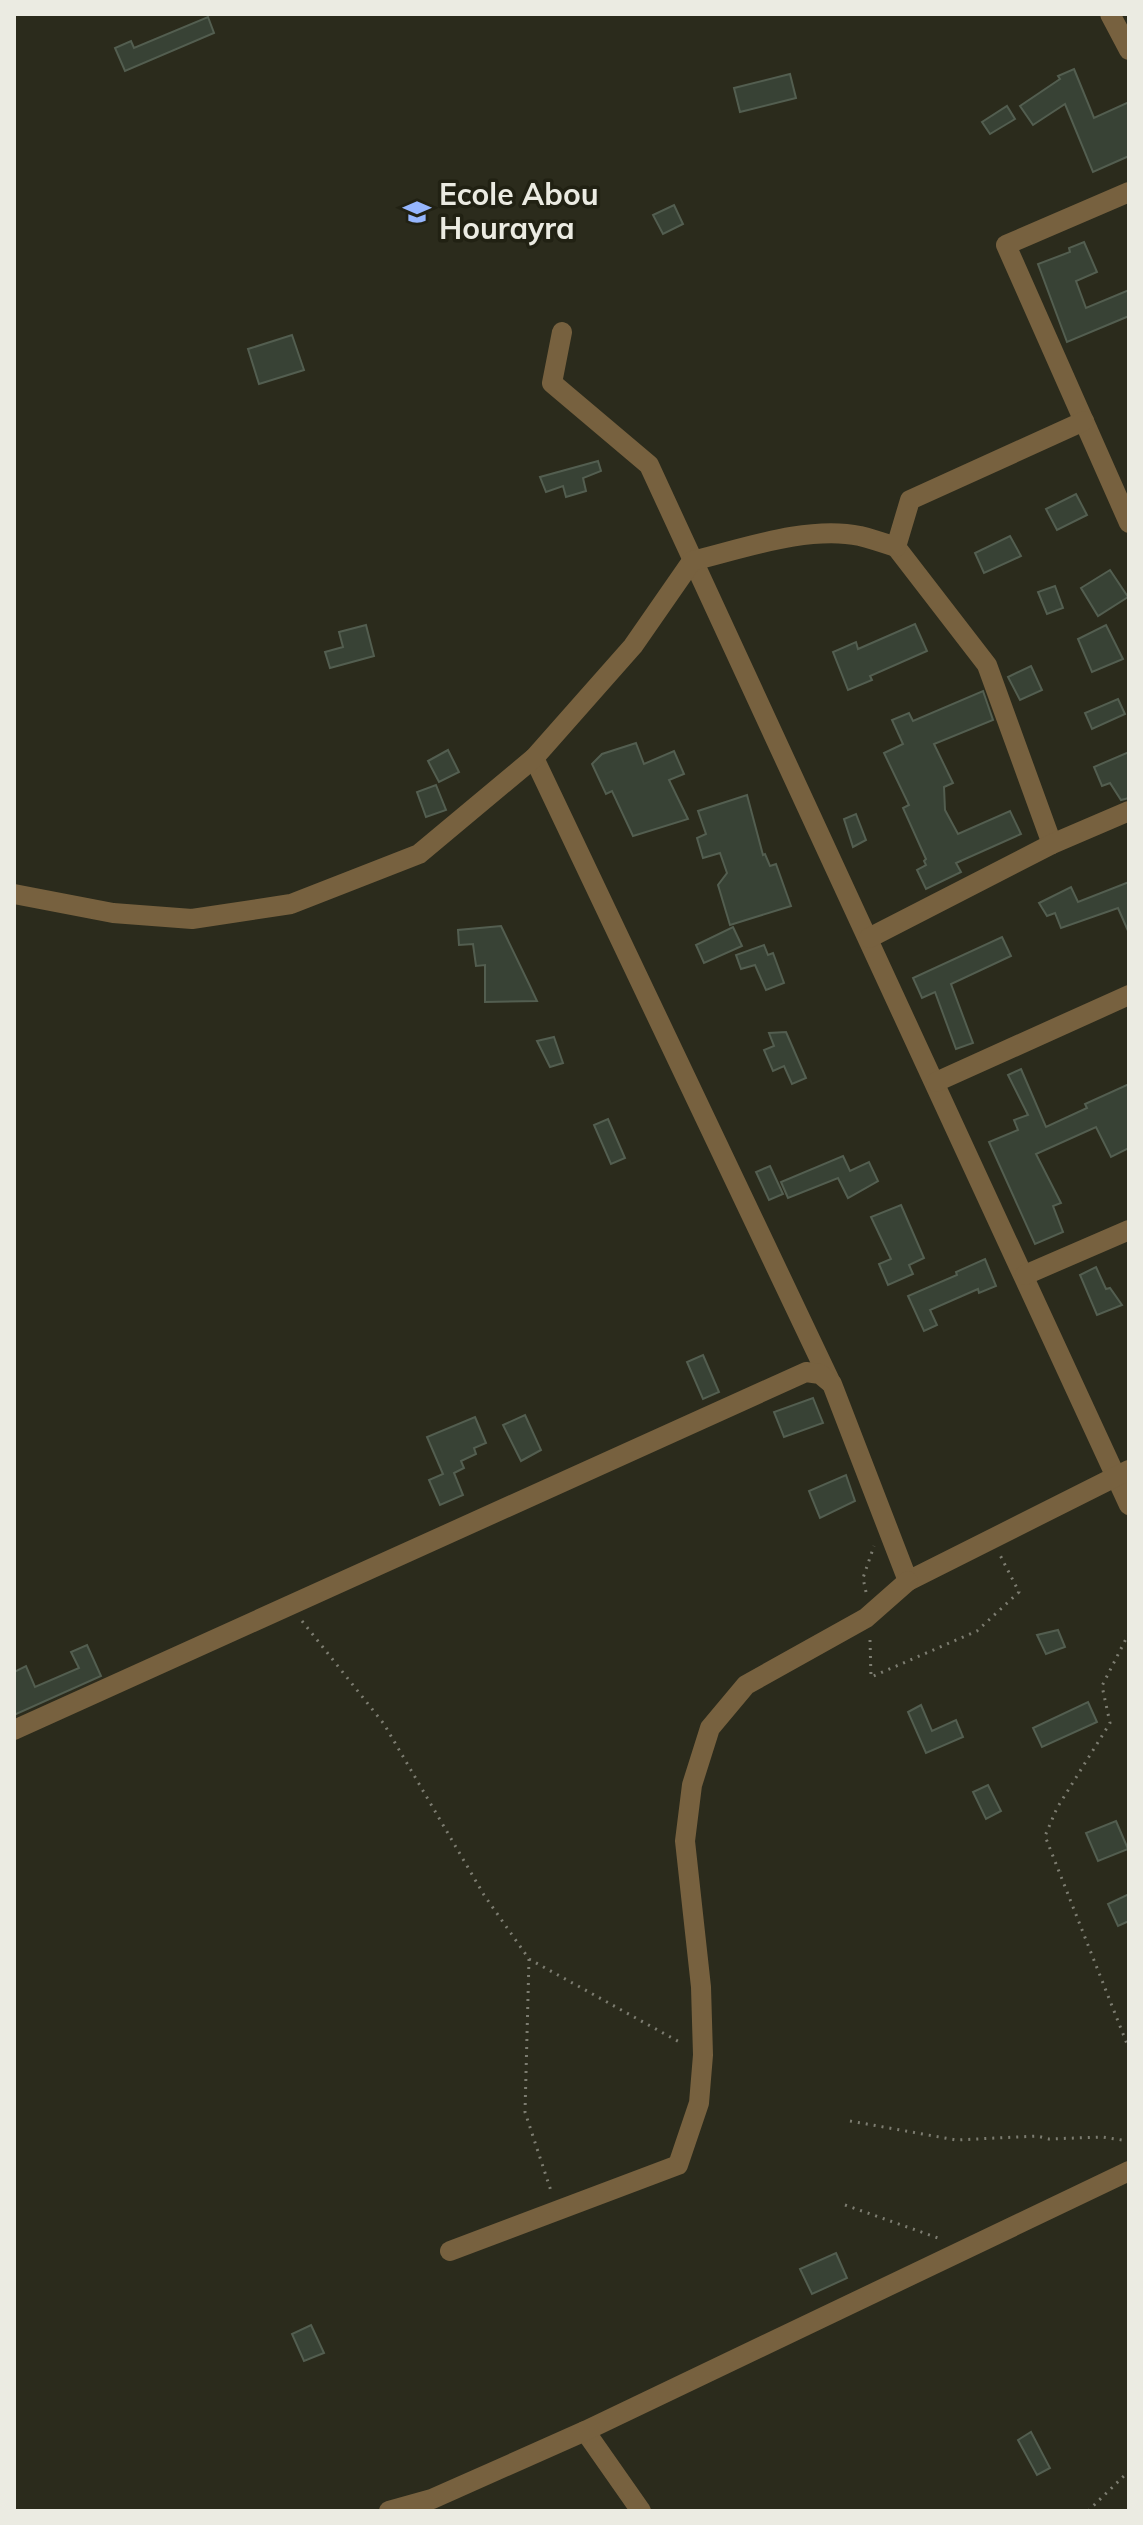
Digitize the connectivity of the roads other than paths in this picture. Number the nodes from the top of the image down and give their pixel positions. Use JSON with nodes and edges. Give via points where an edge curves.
{"nodes":[{"id":1,"x":1110,"y":14,"type":"edge"},
{"id":2,"x":1129,"y":50,"type":"edge"},
{"id":3,"x":1129,"y":192,"type":"edge"},
{"id":4,"x":562,"y":332,"type":"dead end"},
{"id":5,"x":1084,"y":421,"type":"junction"},
{"id":6,"x":1129,"y":523,"type":"edge"},
{"id":7,"x":896,"y":547,"type":"junction"},
{"id":8,"x":692,"y":561,"type":"junction"},
{"id":9,"x":534,"y":758,"type":"junction"},
{"id":10,"x":1129,"y":811,"type":"edge"},
{"id":11,"x":1052,"y":844,"type":"junction"},
{"id":12,"x":14,"y":894,"type":"edge"},
{"id":13,"x":869,"y":938,"type":"junction"},
{"id":14,"x":1129,"y":995,"type":"edge"},
{"id":15,"x":936,"y":1082,"type":"junction"},
{"id":16,"x":1129,"y":1230,"type":"edge"},
{"id":17,"x":1025,"y":1275,"type":"junction"},
{"id":18,"x":832,"y":1384,"type":"junction"},
{"id":19,"x":1123,"y":1473,"type":"edge"},
{"id":20,"x":1129,"y":1505,"type":"edge"},
{"id":21,"x":908,"y":1581,"type":"junction"},
{"id":22,"x":14,"y":1730,"type":"edge"},
{"id":23,"x":1129,"y":2171,"type":"edge"},
{"id":24,"x":450,"y":2251,"type":"dead end"},
{"id":25,"x":585,"y":2431,"type":"junction"},
{"id":26,"x":389,"y":2511,"type":"edge"},
{"id":27,"x":641,"y":2511,"type":"edge"}],
"edges":[{"from":1,"to":2,"type":"street"},
{"from":3,"to":5,"type":"street","via":[[1006,245]]},
{"from":4,"to":8,"type":"street","via":[[552,383],[649,465]]},
{"from":5,"to":6,"type":"street"},
{"from":5,"to":7,"type":"street","via":[[910,500]]},
{"from":7,"to":8,"type":"street","via":[[858,535],[823,534]]},
{"from":7,"to":11,"type":"street","via":[[987,665]]},
{"from":8,"to":9,"type":"street","via":[[633,646]]},
{"from":8,"to":13,"type":"street"},
{"from":9,"to":12,"type":"street","via":[[419,854],[291,904],[192,919],[113,913]]},
{"from":9,"to":18,"type":"street"},
{"from":10,"to":11,"type":"street"},
{"from":11,"to":13,"type":"street"},
{"from":13,"to":15,"type":"street"},
{"from":14,"to":15,"type":"street"},
{"from":15,"to":17,"type":"street"},
{"from":16,"to":17,"type":"street"},
{"from":17,"to":19,"type":"street"},
{"from":18,"to":21,"type":"street"},
{"from":18,"to":22,"type":"street","via":[[820,1374],[806,1372]]},
{"from":19,"to":20,"type":"street"},
{"from":19,"to":21,"type":"street"},
{"from":21,"to":24,"type":"street","via":[[870,1614],[746,1685],[710,1728],[692,1785],[685,1841],[703,2055],[699,2103],[678,2165]]},
{"from":23,"to":25,"type":"street"},
{"from":25,"to":26,"type":"street","via":[[432,2499]]},
{"from":25,"to":27,"type":"street"}]}
